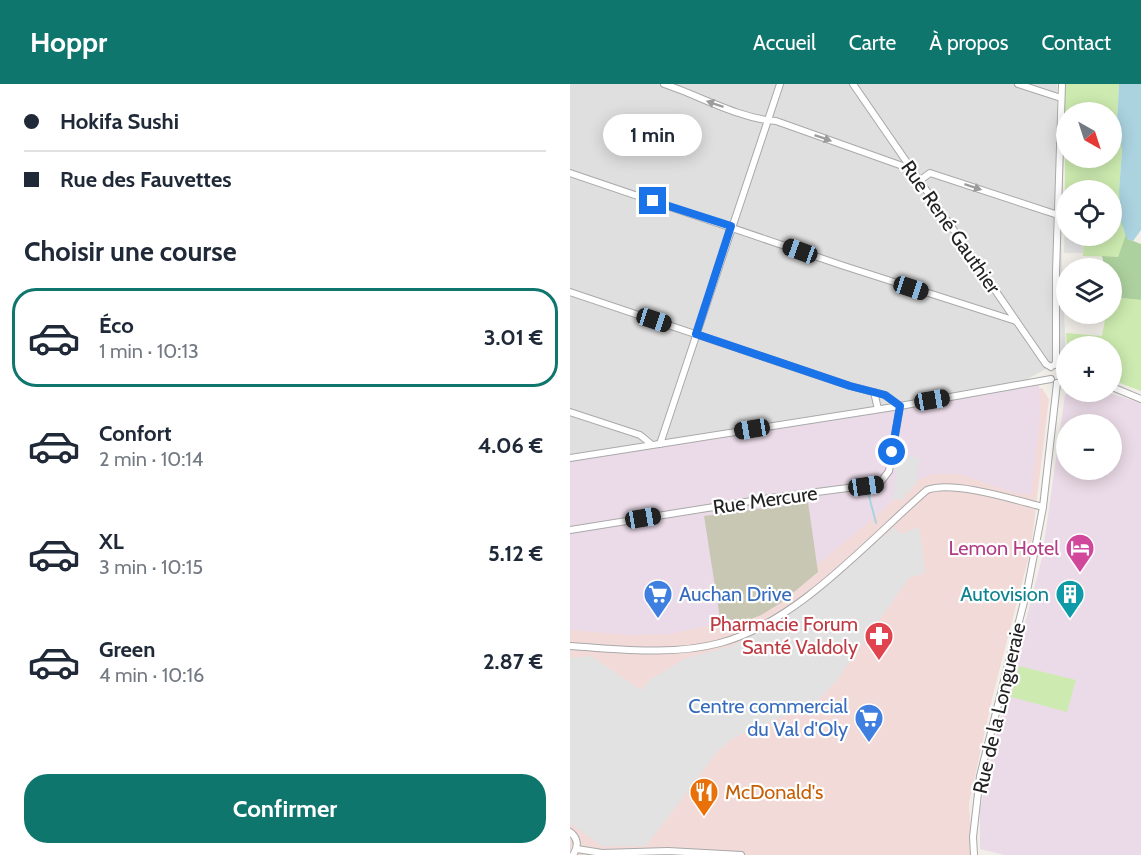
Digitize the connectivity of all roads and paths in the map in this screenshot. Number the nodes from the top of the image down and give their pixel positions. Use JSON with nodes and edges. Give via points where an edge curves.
{"nodes":[{"id":1,"x":664,"y":84,"type":"edge"},
{"id":2,"x":780,"y":84,"type":"edge"},
{"id":3,"x":853,"y":84,"type":"edge"},
{"id":4,"x":1018,"y":84,"type":"edge"},
{"id":5,"x":1062,"y":84,"type":"edge"},
{"id":6,"x":1061,"y":98,"type":"junction"},
{"id":7,"x":767,"y":120,"type":"junction"},
{"id":8,"x":912,"y":169,"type":"junction"},
{"id":9,"x":570,"y":173,"type":"edge"},
{"id":10,"x":1059,"y":180,"type":"edge"},
{"id":11,"x":919,"y":181,"type":"junction"},
{"id":12,"x":1056,"y":214,"type":"edge"},
{"id":13,"x":731,"y":226,"type":"junction"},
{"id":14,"x":1057,"y":246,"type":"edge"},
{"id":15,"x":570,"y":292,"type":"edge"},
{"id":16,"x":1016,"y":321,"type":"junction"},
{"id":17,"x":696,"y":334,"type":"junction"},
{"id":18,"x":1054,"y":366,"type":"junction"},
{"id":19,"x":1054,"y":381,"type":"junction"},
{"id":20,"x":1122,"y":391,"type":"edge"},
{"id":21,"x":874,"y":392,"type":"junction"},
{"id":22,"x":1141,"y":399,"type":"edge"},
{"id":23,"x":900,"y":406,"type":"junction"},
{"id":24,"x":878,"y":409,"type":"junction"},
{"id":25,"x":570,"y":412,"type":"edge"},
{"id":26,"x":651,"y":444,"type":"junction"},
{"id":27,"x":660,"y":444,"type":"junction"},
{"id":28,"x":570,"y":458,"type":"edge"},
{"id":29,"x":1043,"y":507,"type":"junction"},
{"id":30,"x":570,"y":530,"type":"edge"},
{"id":31,"x":570,"y":646,"type":"edge"},
{"id":32,"x":570,"y":831,"type":"edge"},
{"id":33,"x":575,"y":852,"type":"edge"},
{"id":34,"x":741,"y":855,"type":"edge"},
{"id":35,"x":974,"y":855,"type":"edge"}],
"edges":[{"from":7,"to":1,"type":"street","one_way":true},
{"from":2,"to":7,"type":"street"},
{"from":3,"to":8,"type":"street","name":"Rue René Gauthier"},
{"from":4,"to":6,"type":"street"},
{"from":5,"to":6,"type":"street","name":"Rue de la Longueraie"},
{"from":6,"to":10,"type":"street","name":"Rue de la Longueraie"},
{"from":7,"to":8,"type":"street","one_way":true},
{"from":7,"to":13,"type":"street"},
{"from":8,"to":11,"type":"street","name":"Rue René Gauthier"},
{"from":9,"to":13,"type":"street"},
{"from":11,"to":12,"type":"street","one_way":true,"via":[[930,173]]},
{"from":11,"to":16,"type":"street","name":"Rue René Gauthier"},
{"from":13,"to":16,"type":"street"},
{"from":13,"to":17,"type":"street"},
{"from":14,"to":18,"type":"street","name":"Rue de la Longueraie"},
{"from":15,"to":17,"type":"street"},
{"from":16,"to":18,"type":"street","name":"Rue René Gauthier","via":[[1046,364]]},
{"from":17,"to":21,"type":"street"},
{"from":17,"to":27,"type":"street"},
{"from":18,"to":19,"type":"street","name":"Rue de la Longueraie","via":[[1049,373]]},
{"from":19,"to":23,"type":"street"},
{"from":19,"to":29,"type":"street","name":"Rue de la Longueraie"},
{"from":20,"to":22,"type":"street"},
{"from":21,"to":23,"type":"street"},
{"from":21,"to":24,"type":"street"},
{"from":23,"to":24,"type":"street"},
{"from":23,"to":30,"type":"street","name":"Rue Mercure","via":[[889,471],[879,484]]},
{"from":24,"to":27,"type":"street"},
{"from":25,"to":26,"type":"street","via":[[639,435]]},
{"from":26,"to":27,"type":"street"},
{"from":26,"to":28,"type":"street"},
{"from":29,"to":31,"type":"street","via":[[954,487],[935,487],[782,615],[743,634],[720,643],[655,650]]},
{"from":29,"to":35,"type":"street","name":"Rue de la Longueraie","via":[[1028,586],[980,776]]},
{"from":32,"to":33,"type":"street","via":[[575,837]]},
{"from":33,"to":34,"type":"street"}]}
